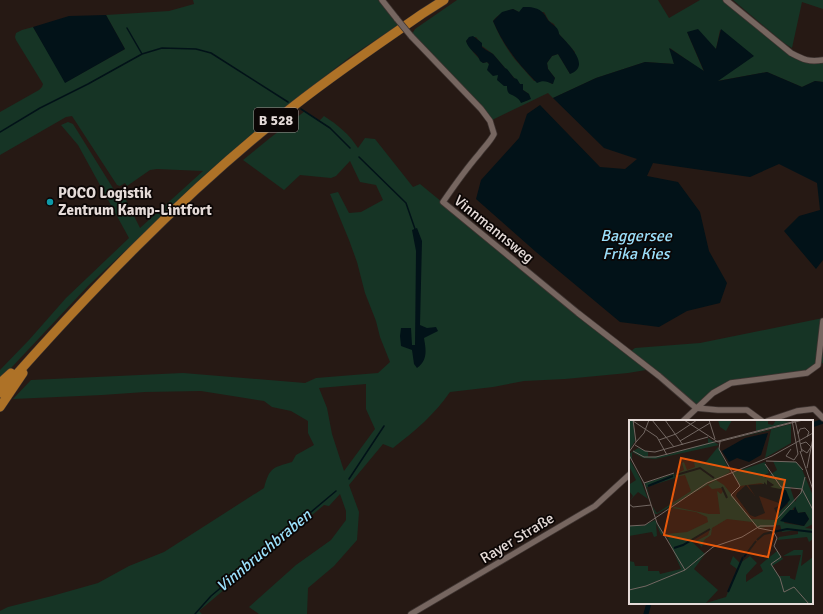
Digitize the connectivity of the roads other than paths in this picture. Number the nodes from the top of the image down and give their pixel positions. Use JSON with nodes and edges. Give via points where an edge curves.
{"nodes":[{"id":1,"x":382,"y":0,"type":"edge"},
{"id":2,"x":444,"y":0,"type":"edge"},
{"id":3,"x":726,"y":0,"type":"edge"},
{"id":4,"x":823,"y":60,"type":"edge"},
{"id":5,"x":823,"y":321,"type":"edge"},
{"id":6,"x":32,"y":356,"type":"junction"},
{"id":7,"x":0,"y":383,"type":"edge"},
{"id":8,"x":0,"y":393,"type":"edge"},
{"id":9,"x":0,"y":407,"type":"edge"},
{"id":10,"x":696,"y":408,"type":"junction"},
{"id":11,"x":821,"y":416,"type":"edge"},
{"id":12,"x":684,"y":420,"type":"edge"},
{"id":13,"x":761,"y":420,"type":"edge"},
{"id":14,"x":770,"y":420,"type":"edge"},
{"id":15,"x":629,"y":475,"type":"edge"},
{"id":16,"x":411,"y":614,"type":"edge"}],
"edges":[{"from":1,"to":10,"type":"street","name":"Vinnmannsweg","bridge":true,"via":[[411,36],[481,109],[490,121],[494,134],[443,202]]},
{"from":2,"to":6,"type":"highway","number":"B 528","via":[[294,105],[241,150],[123,260]]},
{"from":3,"to":4,"type":"street","via":[[792,54],[804,60]]},
{"from":5,"to":10,"type":"street","via":[[818,365],[807,373],[731,383],[713,393]]},
{"from":6,"to":7,"type":"highway"},
{"from":6,"to":8,"type":"highway","number":"B 528"},
{"from":6,"to":9,"type":"highway"},
{"from":10,"to":12,"type":"street"},
{"from":10,"to":13,"type":"street","via":[[747,410]]},
{"from":11,"to":14,"type":"street","via":[[814,409],[806,409]]},
{"from":15,"to":16,"type":"street","name":"Rayer Straße","via":[[595,506]]}]}
